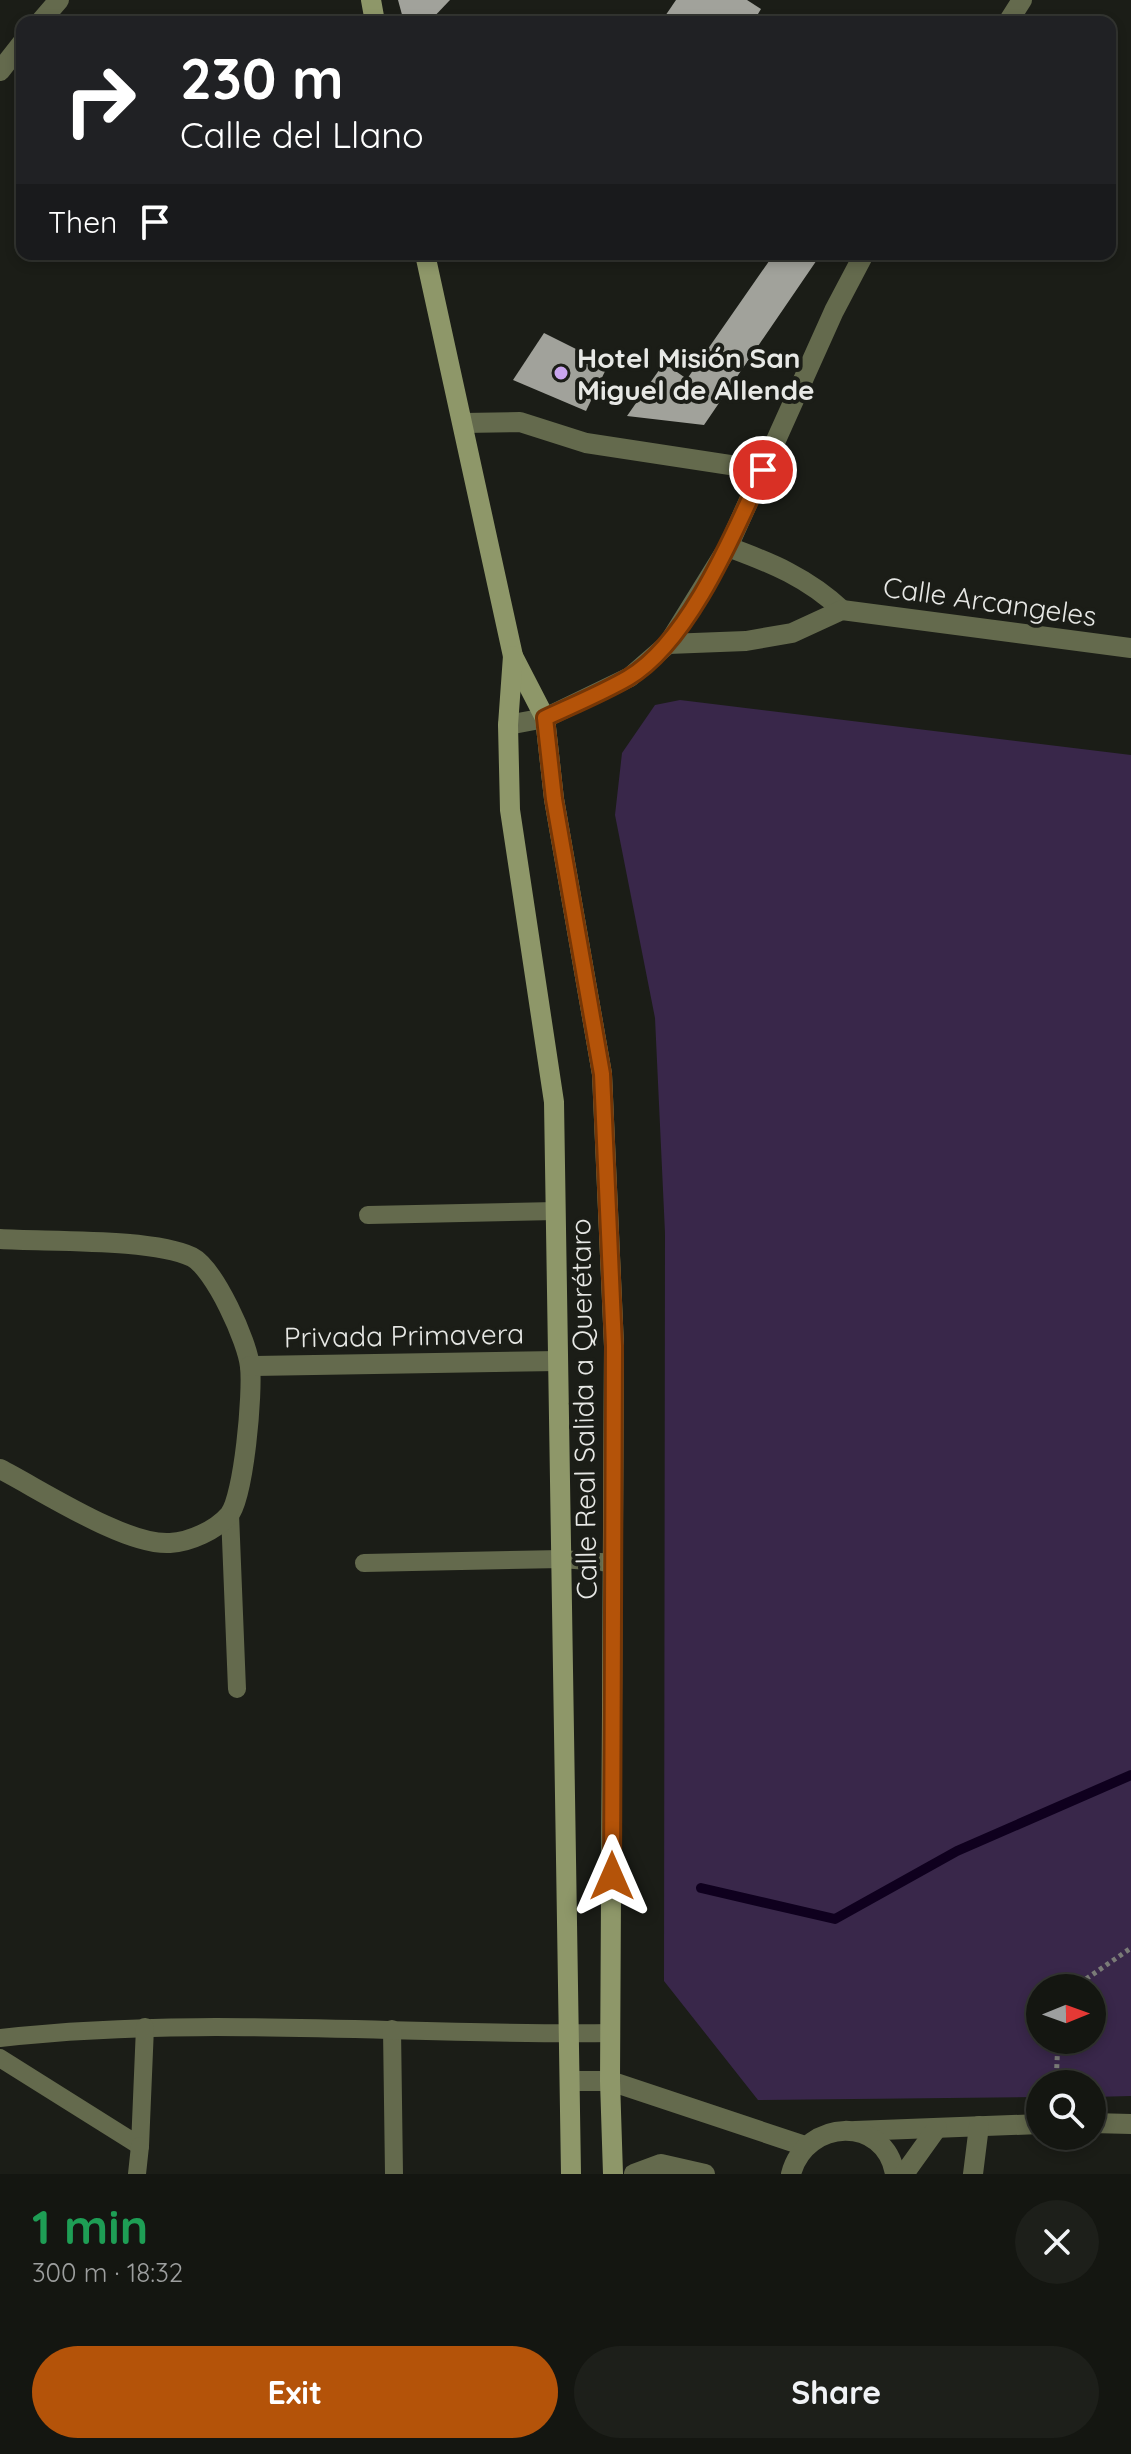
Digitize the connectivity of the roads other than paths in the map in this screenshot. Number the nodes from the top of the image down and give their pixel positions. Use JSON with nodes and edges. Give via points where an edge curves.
{"nodes":[{"id":1,"x":59,"y":0,"type":"edge"},
{"id":2,"x":45,"y":16,"type":"edge"},
{"id":3,"x":16,"y":51,"type":"edge"},
{"id":4,"x":0,"y":71,"type":"edge"},
{"id":5,"x":426,"y":260,"type":"edge"},
{"id":6,"x":861,"y":260,"type":"edge"},
{"id":7,"x":463,"y":423,"type":"junction"},
{"id":8,"x":763,"y":470,"type":"junction"},
{"id":9,"x":728,"y":547,"type":"junction"},
{"id":10,"x":842,"y":610,"type":"junction"},
{"id":11,"x":668,"y":644,"type":"junction"},
{"id":12,"x":1131,"y":648,"type":"edge"},
{"id":13,"x":513,"y":656,"type":"junction"},
{"id":14,"x":545,"y":718,"type":"junction"},
{"id":15,"x":508,"y":725,"type":"junction"},
{"id":16,"x":556,"y":1211,"type":"junction"},
{"id":17,"x":368,"y":1215,"type":"dead end"},
{"id":18,"x":0,"y":1239,"type":"edge"},
{"id":19,"x":558,"y":1361,"type":"junction"},
{"id":20,"x":250,"y":1366,"type":"junction"},
{"id":21,"x":0,"y":1469,"type":"edge"},
{"id":22,"x":230,"y":1514,"type":"junction"},
{"id":23,"x":562,"y":1559,"type":"junction"},
{"id":24,"x":364,"y":1563,"type":"dead end"},
{"id":25,"x":613,"y":1563,"type":"junction"},
{"id":26,"x":237,"y":1689,"type":"dead end"},
{"id":27,"x":145,"y":2027,"type":"junction"},
{"id":28,"x":392,"y":2029,"type":"junction"},
{"id":29,"x":570,"y":2033,"type":"junction"},
{"id":30,"x":611,"y":2033,"type":"junction"},
{"id":31,"x":0,"y":2038,"type":"edge"},
{"id":32,"x":0,"y":2058,"type":"edge"},
{"id":33,"x":571,"y":2081,"type":"junction"},
{"id":34,"x":610,"y":2081,"type":"junction"},
{"id":35,"x":1106,"y":2123,"type":"edge"},
{"id":36,"x":1026,"y":2124,"type":"edge"},
{"id":37,"x":1131,"y":2124,"type":"edge"},
{"id":38,"x":979,"y":2126,"type":"junction"},
{"id":39,"x":937,"y":2128,"type":"junction"},
{"id":40,"x":855,"y":2131,"type":"junction"},
{"id":41,"x":140,"y":2146,"type":"junction"},
{"id":42,"x":805,"y":2146,"type":"junction"},
{"id":43,"x":137,"y":2174,"type":"edge"},
{"id":44,"x":394,"y":2174,"type":"edge"},
{"id":45,"x":571,"y":2174,"type":"edge"},
{"id":46,"x":613,"y":2174,"type":"edge"},
{"id":47,"x":634,"y":2174,"type":"edge"},
{"id":48,"x":705,"y":2174,"type":"edge"},
{"id":49,"x":791,"y":2174,"type":"edge"},
{"id":50,"x":895,"y":2174,"type":"edge"},
{"id":51,"x":904,"y":2174,"type":"edge"},
{"id":52,"x":973,"y":2174,"type":"edge"}],
"edges":[{"from":1,"to":2,"type":"street"},
{"from":3,"to":4,"type":"street"},
{"from":5,"to":7,"type":"street","name":"Calle Real Salida a Querétaro"},
{"from":6,"to":8,"type":"street"},
{"from":7,"to":8,"type":"street","via":[[520,422],[586,443]]},
{"from":7,"to":13,"type":"street","name":"Calle Real Salida a Querétaro"},
{"from":8,"to":9,"type":"street"},
{"from":9,"to":10,"type":"street","name":"Calle Arcangeles","via":[[815,585]]},
{"from":9,"to":11,"type":"street"},
{"from":10,"to":11,"type":"street","name":"Calle Arcangeles","via":[[792,633]]},
{"from":10,"to":12,"type":"street","name":"Calle Arcangeles"},
{"from":11,"to":14,"type":"street","via":[[630,677]]},
{"from":13,"to":14,"type":"street","name":"Calle Real Salida a Querétaro"},
{"from":13,"to":15,"type":"street","name":"Calle Real Salida a Querétaro"},
{"from":14,"to":15,"type":"street"},
{"from":14,"to":25,"type":"street","name":"Calle Real Salida a Querétaro","via":[[602,1074],[614,1346]]},
{"from":15,"to":16,"type":"street","name":"Calle Real Salida a Querétaro","via":[[510,810],[554,1102]]},
{"from":16,"to":17,"type":"lane"},
{"from":16,"to":19,"type":"street","name":"Calle Real Salida a Querétaro"},
{"from":18,"to":20,"type":"street","name":"Privada Primavera","via":[[165,1247],[195,1258],[230,1305]]},
{"from":19,"to":20,"type":"street","name":"Privada Primavera"},
{"from":19,"to":23,"type":"street","name":"Calle Real Salida a Querétaro"},
{"from":20,"to":22,"type":"street","name":"Privada Primavera","via":[[241,1489]]},
{"from":21,"to":22,"type":"street","via":[[128,1536],[170,1543],[203,1534]]},
{"from":22,"to":26,"type":"lane"},
{"from":23,"to":24,"type":"lane"},
{"from":23,"to":25,"type":"lane"},
{"from":23,"to":29,"type":"street","name":"Calle Real Salida a Querétaro"},
{"from":25,"to":30,"type":"street","name":"Calle Real Salida a Querétaro"},
{"from":27,"to":28,"type":"lane"},
{"from":27,"to":31,"type":"lane"},
{"from":27,"to":41,"type":"lane"},
{"from":28,"to":29,"type":"lane"},
{"from":28,"to":44,"type":"lane"},
{"from":29,"to":30,"type":"lane"},
{"from":29,"to":33,"type":"street","name":"Calle Real Salida a Querétaro"},
{"from":30,"to":34,"type":"street","name":"Calle Real Salida a Querétaro"},
{"from":32,"to":41,"type":"lane"},
{"from":33,"to":34,"type":"street"},
{"from":33,"to":45,"type":"street","name":"Calle Real Salida a Querétaro"},
{"from":34,"to":42,"type":"street"},
{"from":34,"to":46,"type":"street","name":"Calle Real Salida a Querétaro"},
{"from":35,"to":37,"type":"street"},
{"from":36,"to":38,"type":"street"},
{"from":38,"to":39,"type":"street"},
{"from":38,"to":52,"type":"street"},
{"from":39,"to":40,"type":"street"},
{"from":39,"to":51,"type":"street"},
{"from":40,"to":42,"type":"street","via":[[819,2136]]},
{"from":40,"to":50,"type":"street","via":[[885,2150]]},
{"from":41,"to":43,"type":"lane"},
{"from":42,"to":49,"type":"street"},
{"from":47,"to":48,"type":"street","via":[[661,2164]]}]}
